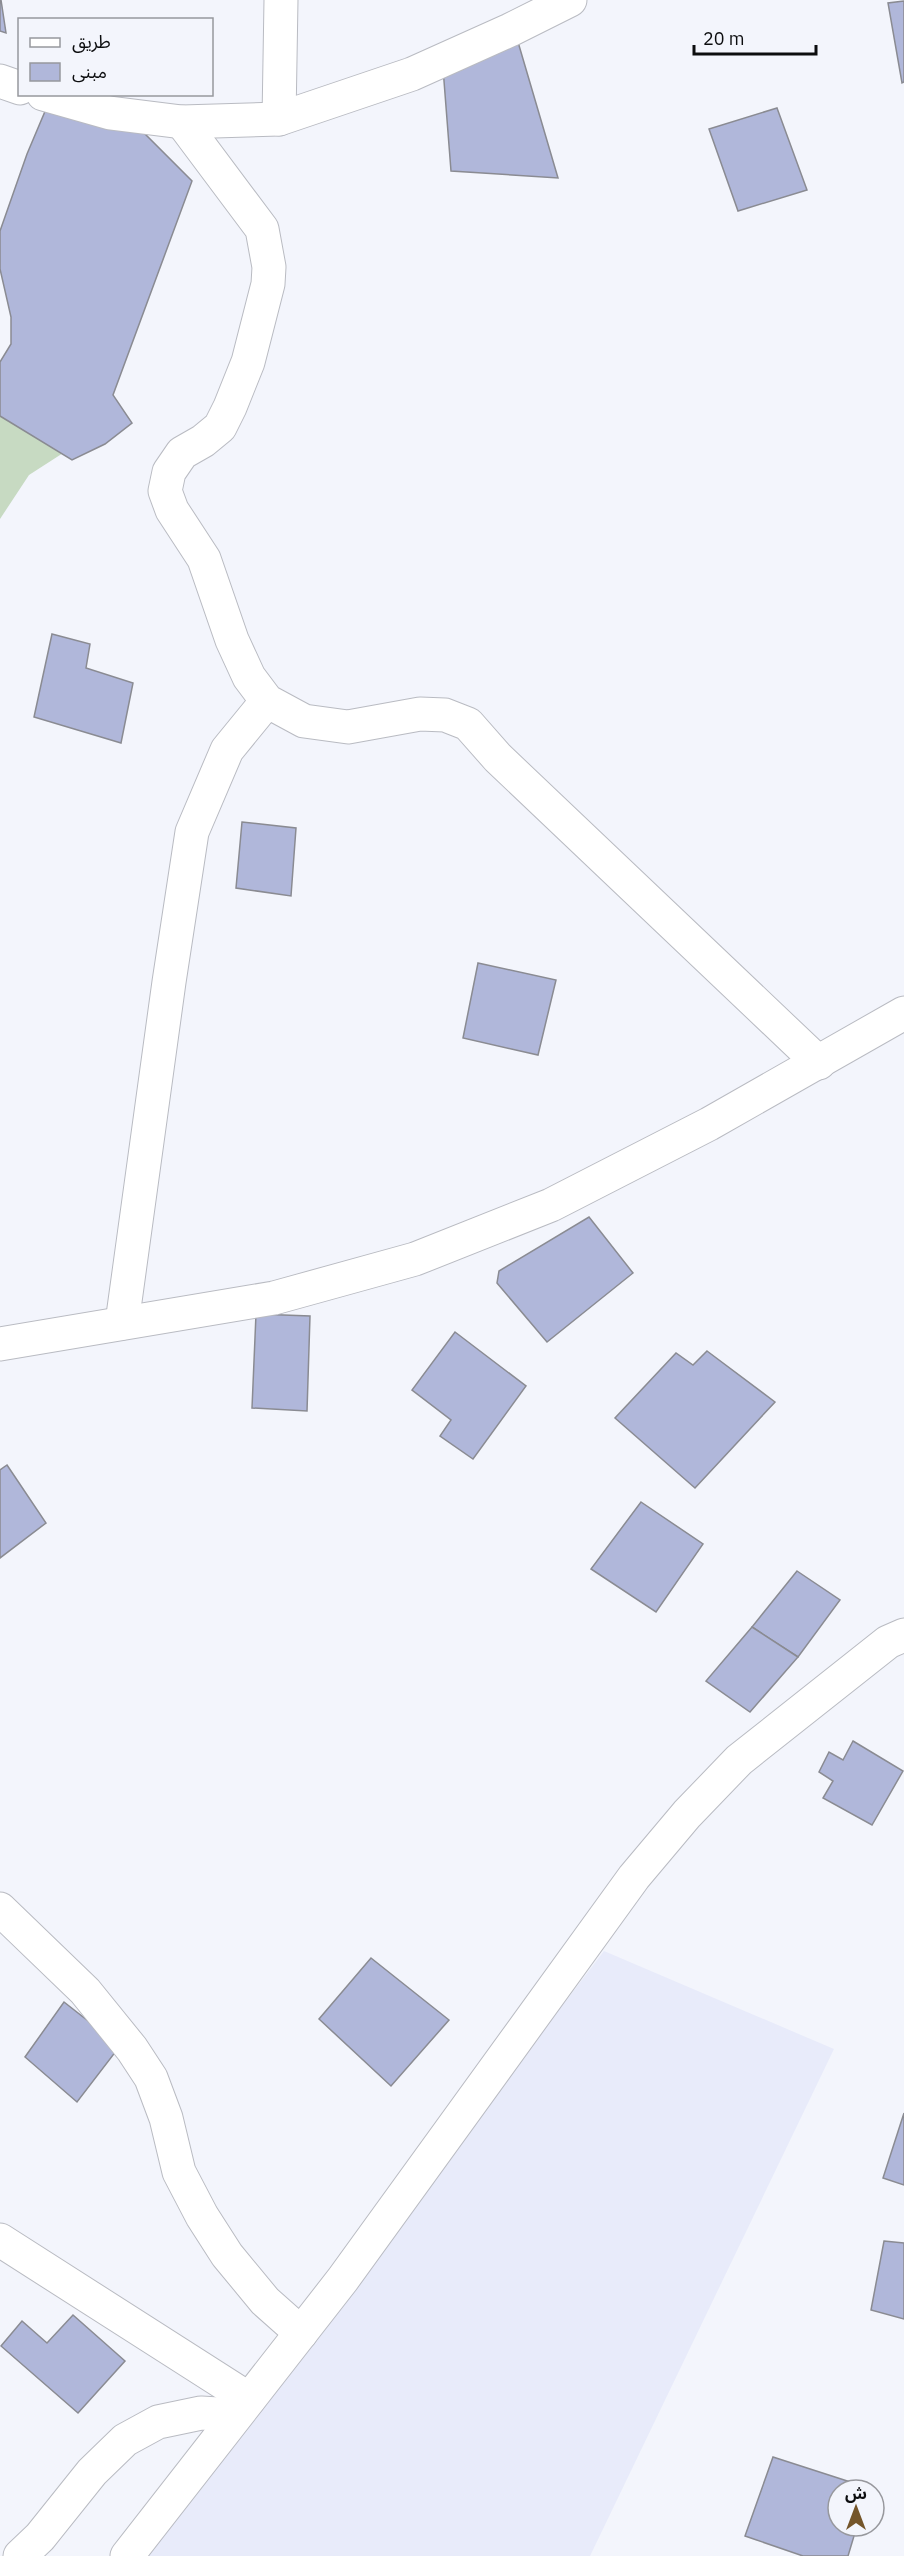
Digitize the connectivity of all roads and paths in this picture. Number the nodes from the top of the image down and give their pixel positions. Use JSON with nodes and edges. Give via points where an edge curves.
{"nodes":[{"id":1,"x":281,"y":0,"type":"edge"},
{"id":2,"x":570,"y":0,"type":"edge"},
{"id":3,"x":0,"y":81,"type":"edge"},
{"id":4,"x":18,"y":87,"type":"edge"},
{"id":5,"x":50,"y":96,"type":"edge"},
{"id":6,"x":279,"y":119,"type":"junction"},
{"id":7,"x":182,"y":122,"type":"junction"},
{"id":8,"x":267,"y":701,"type":"junction"},
{"id":9,"x":904,"y":1013,"type":"edge"},
{"id":10,"x":819,"y":1063,"type":"junction"},
{"id":11,"x":122,"y":1323,"type":"junction"},
{"id":12,"x":0,"y":1344,"type":"edge"},
{"id":13,"x":904,"y":1635,"type":"edge"},
{"id":14,"x":0,"y":1909,"type":"edge"},
{"id":15,"x":0,"y":2240,"type":"edge"},
{"id":16,"x":301,"y":2333,"type":"junction"},
{"id":17,"x":243,"y":2407,"type":"junction"},
{"id":18,"x":20,"y":2556,"type":"edge"},
{"id":19,"x":127,"y":2556,"type":"edge"}],
"edges":[{"from":1,"to":6,"type":"street"},
{"from":2,"to":6,"type":"street","via":[[412,74]]},
{"from":3,"to":4,"type":"street"},
{"from":5,"to":7,"type":"street","via":[[110,112]]},
{"from":6,"to":7,"type":"street"},
{"from":7,"to":8,"type":"street","via":[[261,229],[269,267],[248,362],[230,407],[220,427],[182,453],[169,472],[165,491],[172,510],[204,559],[249,677]]},
{"from":8,"to":10,"type":"street","via":[[304,721],[348,727],[420,714],[445,715],[468,724],[498,758]]},
{"from":8,"to":11,"type":"street","via":[[227,750],[192,832]]},
{"from":9,"to":10,"type":"street"},
{"from":10,"to":11,"type":"street","via":[[551,1205],[415,1259],[274,1298]]},
{"from":11,"to":12,"type":"street"},
{"from":13,"to":16,"type":"street","via":[[888,1641],[739,1760],[687,1814],[592,1932]]},
{"from":14,"to":16,"type":"street","via":[[85,1991],[132,2049],[151,2078],[179,2172],[202,2216],[243,2274]]},
{"from":15,"to":17,"type":"street"},
{"from":16,"to":17,"type":"street"},
{"from":17,"to":18,"type":"street","via":[[159,2422],[125,2440]]},
{"from":17,"to":19,"type":"street"}]}
